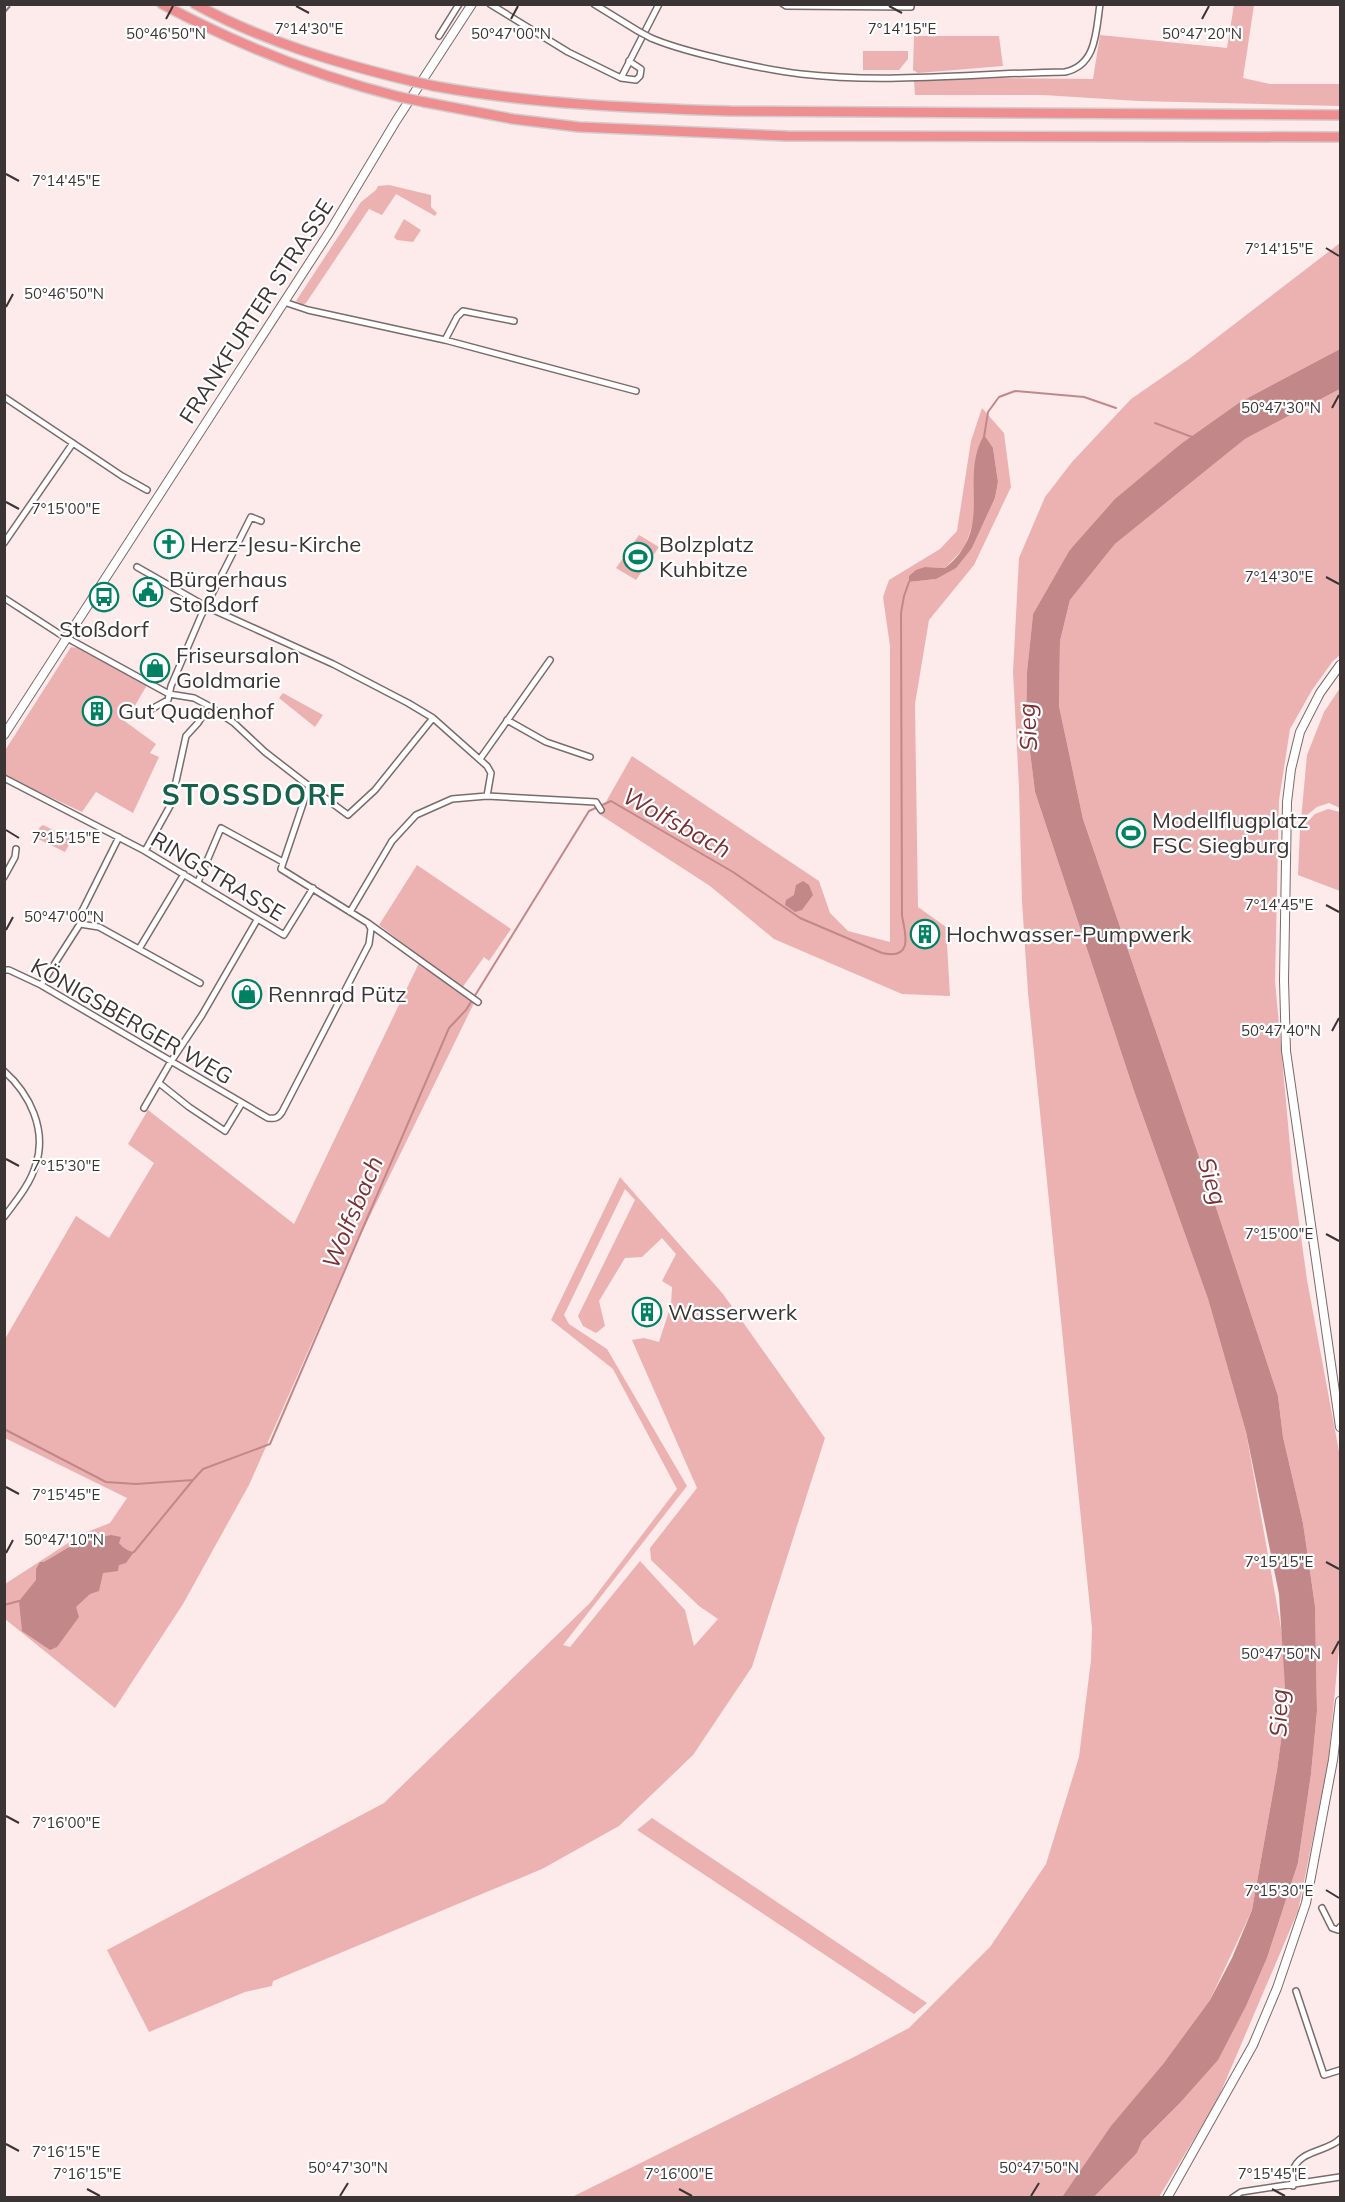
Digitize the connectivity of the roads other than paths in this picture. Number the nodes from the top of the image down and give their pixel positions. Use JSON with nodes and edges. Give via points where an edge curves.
{"nodes":[{"id":1,"x":162,"y":4,"type":"edge"},
{"id":2,"x":195,"y":4,"type":"edge"},
{"id":3,"x":459,"y":4,"type":"edge"},
{"id":4,"x":472,"y":4,"type":"edge"},
{"id":5,"x":490,"y":4,"type":"edge"},
{"id":6,"x":594,"y":4,"type":"edge"},
{"id":7,"x":659,"y":4,"type":"edge"},
{"id":8,"x":783,"y":4,"type":"edge"},
{"id":9,"x":1100,"y":4,"type":"edge"},
{"id":10,"x":911,"y":6,"type":"edge"},
{"id":11,"x":439,"y":36,"type":"dead end"},
{"id":12,"x":630,"y":61,"type":"junction"},
{"id":13,"x":621,"y":78,"type":"junction"},
{"id":14,"x":1341,"y":115,"type":"edge"},
{"id":15,"x":1341,"y":137,"type":"edge"},
{"id":16,"x":284,"y":302,"type":"junction"},
{"id":17,"x":514,"y":321,"type":"dead end"},
{"id":18,"x":445,"y":340,"type":"junction"},
{"id":19,"x":636,"y":391,"type":"dead end"},
{"id":20,"x":4,"y":397,"type":"edge"},
{"id":21,"x":73,"y":443,"type":"junction"},
{"id":22,"x":147,"y":490,"type":"dead end"},
{"id":23,"x":261,"y":521,"type":"dead end"},
{"id":24,"x":4,"y":543,"type":"edge"},
{"id":25,"x":137,"y":567,"type":"dead end"},
{"id":26,"x":4,"y":598,"type":"edge"},
{"id":27,"x":207,"y":608,"type":"junction"},
{"id":28,"x":68,"y":637,"type":"junction"},
{"id":29,"x":549,"y":660,"type":"dead end"},
{"id":30,"x":1341,"y":664,"type":"edge"},
{"id":31,"x":170,"y":694,"type":"junction"},
{"id":32,"x":209,"y":706,"type":"junction"},
{"id":33,"x":146,"y":712,"type":"dead end"},
{"id":34,"x":434,"y":718,"type":"junction"},
{"id":35,"x":507,"y":720,"type":"junction"},
{"id":36,"x":4,"y":735,"type":"edge"},
{"id":37,"x":590,"y":758,"type":"dead end"},
{"id":38,"x":480,"y":759,"type":"junction"},
{"id":39,"x":4,"y":778,"type":"edge"},
{"id":40,"x":175,"y":786,"type":"dead end"},
{"id":41,"x":309,"y":786,"type":"junction"},
{"id":42,"x":487,"y":796,"type":"junction"},
{"id":43,"x":170,"y":806,"type":"dead end"},
{"id":44,"x":601,"y":810,"type":"dead end"},
{"id":45,"x":119,"y":837,"type":"junction"},
{"id":46,"x":16,"y":849,"type":"dead end"},
{"id":47,"x":145,"y":851,"type":"junction"},
{"id":48,"x":283,"y":862,"type":"junction"},
{"id":49,"x":184,"y":874,"type":"junction"},
{"id":50,"x":4,"y":877,"type":"edge"},
{"id":51,"x":198,"y":882,"type":"junction"},
{"id":52,"x":313,"y":888,"type":"junction"},
{"id":53,"x":350,"y":912,"type":"junction"},
{"id":54,"x":257,"y":920,"type":"junction"},
{"id":55,"x":368,"y":923,"type":"junction"},
{"id":56,"x":80,"y":924,"type":"junction"},
{"id":57,"x":139,"y":949,"type":"junction"},
{"id":58,"x":4,"y":970,"type":"edge"},
{"id":59,"x":200,"y":983,"type":"dead end"},
{"id":60,"x":41,"y":986,"type":"junction"},
{"id":61,"x":478,"y":1002,"type":"dead end"},
{"id":62,"x":170,"y":1063,"type":"junction"},
{"id":63,"x":4,"y":1071,"type":"edge"},
{"id":64,"x":159,"y":1083,"type":"junction"},
{"id":65,"x":242,"y":1103,"type":"junction"},
{"id":66,"x":144,"y":1108,"type":"dead end"},
{"id":67,"x":4,"y":1217,"type":"edge"},
{"id":68,"x":1341,"y":1427,"type":"edge"},
{"id":69,"x":1341,"y":1701,"type":"edge"},
{"id":70,"x":1322,"y":1908,"type":"dead end"},
{"id":71,"x":1341,"y":1928,"type":"edge"},
{"id":72,"x":1296,"y":1991,"type":"dead end"},
{"id":73,"x":1341,"y":2070,"type":"edge"},
{"id":74,"x":1341,"y":2139,"type":"edge"},
{"id":75,"x":1341,"y":2177,"type":"edge"},
{"id":76,"x":1293,"y":2186,"type":"junction"},
{"id":77,"x":1167,"y":2198,"type":"edge"},
{"id":78,"x":1232,"y":2198,"type":"edge"}],
"edges":[{"from":1,"to":15,"type":"highway","bridge":true,"via":[[256,51],[312,72],[424,102],[579,127],[787,136]]},
{"from":2,"to":14,"type":"highway","bridge":true,"via":[[261,36],[318,56],[434,86],[517,99],[636,108]]},
{"from":3,"to":11,"type":"street"},
{"from":4,"to":16,"type":"main road","name":"FRANKFURTER STRASSE"},
{"from":5,"to":13,"type":"street","via":[[546,40]]},
{"from":6,"to":9,"type":"street","bridge":true,"via":[[673,47],[744,64],[801,74],[911,78],[1075,70],[1091,52]]},
{"from":7,"to":12,"type":"street"},
{"from":8,"to":10,"type":"street"},
{"from":12,"to":13,"type":"street"},
{"from":12,"to":13,"type":"street","via":[[641,69],[640,76],[636,80]]},
{"from":16,"to":18,"type":"street"},
{"from":16,"to":28,"type":"main road","name":"FRANKFURTER STRASSE"},
{"from":17,"to":18,"type":"street","via":[[463,311]]},
{"from":18,"to":19,"type":"street"},
{"from":20,"to":21,"type":"street"},
{"from":21,"to":22,"type":"street"},
{"from":21,"to":24,"type":"street"},
{"from":23,"to":27,"type":"street","via":[[251,518]]},
{"from":25,"to":27,"type":"street"},
{"from":26,"to":28,"type":"street"},
{"from":27,"to":31,"type":"street"},
{"from":27,"to":34,"type":"street","via":[[342,669]]},
{"from":28,"to":31,"type":"street"},
{"from":28,"to":36,"type":"main road","name":"FRANKFURTER STRASSE"},
{"from":29,"to":35,"type":"street"},
{"from":30,"to":68,"type":"main road","via":[[1320,693],[1300,732],[1291,769],[1284,980],[1286,1051]]},
{"from":31,"to":32,"type":"street","via":[[194,698]]},
{"from":31,"to":33,"type":"street","via":[[165,702]]},
{"from":32,"to":40,"type":"street","via":[[186,736]]},
{"from":32,"to":41,"type":"street"},
{"from":34,"to":38,"type":"street"},
{"from":34,"to":41,"type":"street","via":[[348,815]]},
{"from":35,"to":37,"type":"street","via":[[546,742]]},
{"from":35,"to":38,"type":"street"},
{"from":38,"to":42,"type":"street","via":[[491,773]]},
{"from":39,"to":45,"type":"street","name":"RINGSTRASSE"},
{"from":41,"to":48,"type":"street"},
{"from":42,"to":44,"type":"street","via":[[596,802]]},
{"from":42,"to":53,"type":"street","via":[[452,799],[416,815],[392,841]]},
{"from":43,"to":47,"type":"street"},
{"from":45,"to":47,"type":"street","name":"RINGSTRASSE"},
{"from":45,"to":56,"type":"street","via":[[79,917]]},
{"from":46,"to":50,"type":"street"},
{"from":47,"to":49,"type":"street","name":"RINGSTRASSE"},
{"from":48,"to":51,"type":"street","via":[[221,828]]},
{"from":48,"to":52,"type":"street","via":[[281,869]]},
{"from":49,"to":51,"type":"street","name":"RINGSTRASSE"},
{"from":49,"to":57,"type":"street"},
{"from":51,"to":54,"type":"street","name":"RINGSTRASSE"},
{"from":52,"to":53,"type":"street","name":"RINGSTRASSE"},
{"from":52,"to":54,"type":"street","name":"RINGSTRASSE","via":[[284,935]]},
{"from":53,"to":55,"type":"street"},
{"from":54,"to":62,"type":"street"},
{"from":55,"to":61,"type":"street"},
{"from":55,"to":65,"type":"street","name":"KÖNIGSBERGER WEG","via":[[369,944],[279,1117],[268,1118]]},
{"from":56,"to":57,"type":"street","via":[[99,927]]},
{"from":56,"to":60,"type":"street"},
{"from":57,"to":59,"type":"street"},
{"from":58,"to":60,"type":"street","name":"KÖNIGSBERGER WEG"},
{"from":60,"to":62,"type":"street","name":"KÖNIGSBERGER WEG"},
{"from":62,"to":64,"type":"street"},
{"from":62,"to":65,"type":"street","name":"KÖNIGSBERGER WEG"},
{"from":63,"to":67,"type":"street","via":[[28,1100],[40,1143],[36,1165]]},
{"from":64,"to":65,"type":"street","name":"KÖNIGSBERGER WEG","via":[[225,1131]]},
{"from":64,"to":66,"type":"street"},
{"from":69,"to":77,"type":"main road","via":[[1306,1902],[1277,1988],[1253,2045]]},
{"from":70,"to":71,"type":"street","via":[[1332,1928]]},
{"from":72,"to":73,"type":"street","via":[[1324,2075]]},
{"from":74,"to":76,"type":"street","via":[[1298,2162],[1293,2171]]},
{"from":75,"to":76,"type":"street"},
{"from":76,"to":78,"type":"street","via":[[1241,2192]]}]}
